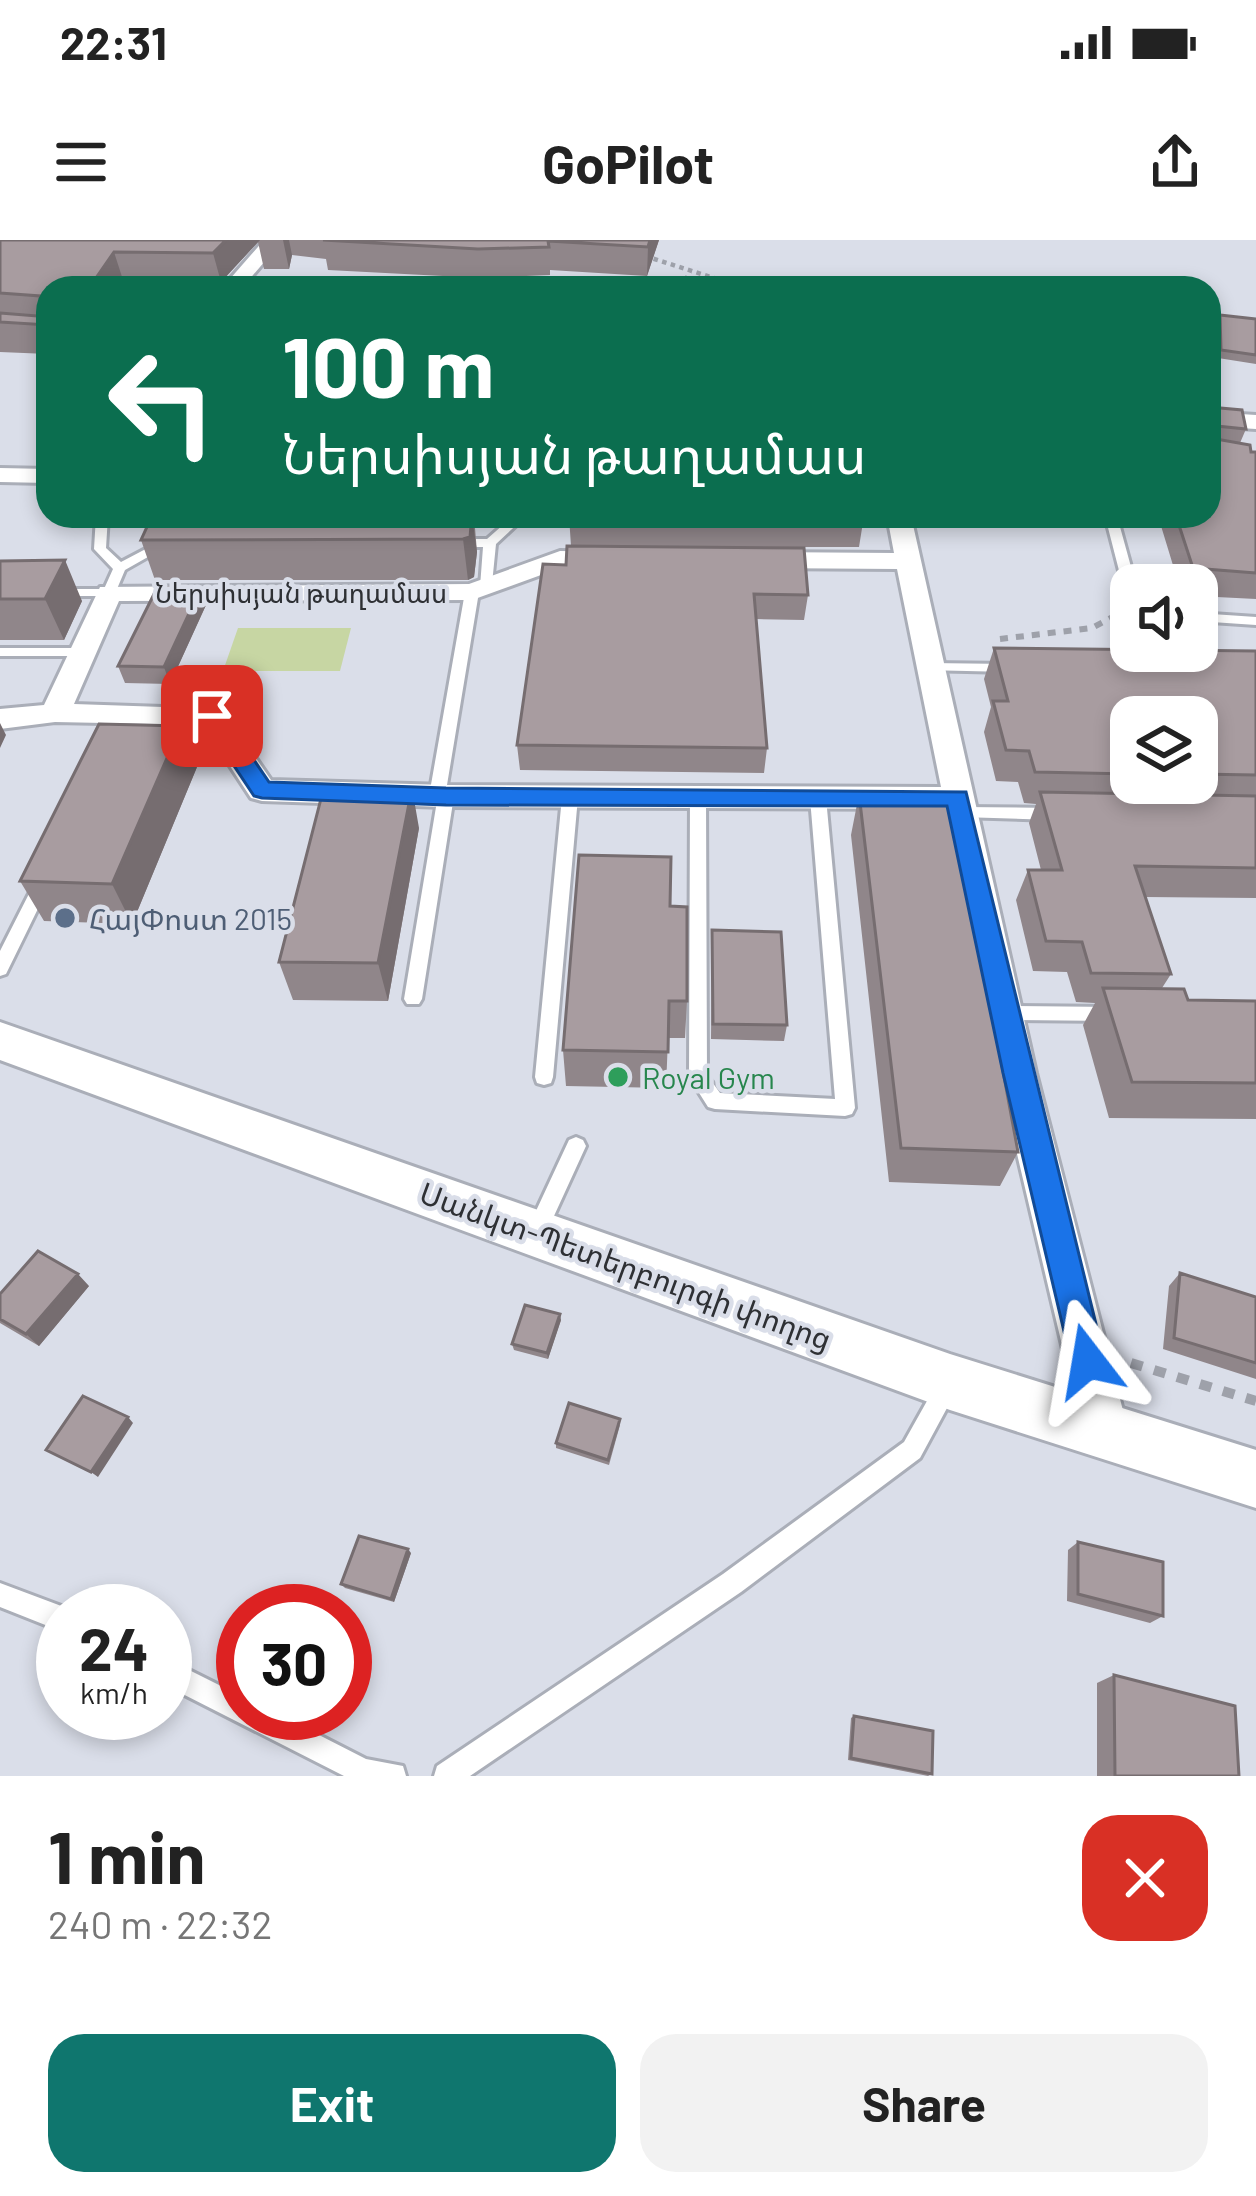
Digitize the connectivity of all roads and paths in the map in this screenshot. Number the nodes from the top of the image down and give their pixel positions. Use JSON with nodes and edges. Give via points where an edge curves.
{"nodes":[{"id":1,"x":274,"y":240,"type":"edge"},
{"id":2,"x":638,"y":255,"type":"edge"},
{"id":3,"x":690,"y":272,"type":"junction"},
{"id":4,"x":242,"y":276,"type":"edge"},
{"id":5,"x":688,"y":276,"type":"edge"},
{"id":6,"x":704,"y":276,"type":"edge"},
{"id":7,"x":0,"y":475,"type":"edge"},
{"id":8,"x":36,"y":477,"type":"edge"},
{"id":9,"x":101,"y":528,"type":"edge"},
{"id":10,"x":507,"y":528,"type":"edge"},
{"id":11,"x":900,"y":528,"type":"edge"},
{"id":12,"x":1114,"y":528,"type":"edge"},
{"id":13,"x":443,"y":543,"type":"edge"},
{"id":14,"x":490,"y":543,"type":"junction"},
{"id":15,"x":188,"y":544,"type":"edge"},
{"id":16,"x":652,"y":560,"type":"edge"},
{"id":17,"x":722,"y":560,"type":"edge"},
{"id":18,"x":907,"y":561,"type":"junction"},
{"id":19,"x":1124,"y":564,"type":"edge"},
{"id":20,"x":114,"y":580,"type":"junction"},
{"id":21,"x":479,"y":588,"type":"junction"},
{"id":22,"x":44,"y":593,"type":"edge"},
{"id":23,"x":1110,"y":618,"type":"edge"},
{"id":24,"x":1218,"y":618,"type":"edge"},
{"id":25,"x":1256,"y":621,"type":"edge"},
{"id":26,"x":1066,"y":628,"type":"dead end"},
{"id":27,"x":0,"y":652,"type":"edge"},
{"id":28,"x":83,"y":652,"type":"junction"},
{"id":29,"x":929,"y":667,"type":"junction"},
{"id":30,"x":1023,"y":668,"type":"edge"},
{"id":31,"x":55,"y":713,"type":"junction"},
{"id":32,"x":0,"y":719,"type":"edge"},
{"id":33,"x":441,"y":796,"type":"junction"},
{"id":34,"x":570,"y":797,"type":"junction"},
{"id":35,"x":698,"y":797,"type":"junction"},
{"id":36,"x":818,"y":798,"type":"junction"},
{"id":37,"x":959,"y":805,"type":"junction"},
{"id":38,"x":1074,"y":814,"type":"edge"},
{"id":39,"x":52,"y":862,"type":"edge"},
{"id":40,"x":0,"y":969,"type":"edge"},
{"id":41,"x":412,"y":999,"type":"dead end"},
{"id":42,"x":1004,"y":1013,"type":"junction"},
{"id":43,"x":1142,"y":1015,"type":"edge"},
{"id":44,"x":0,"y":1041,"type":"edge"},
{"id":45,"x":544,"y":1077,"type":"dead end"},
{"id":46,"x":576,"y":1146,"type":"dead end"},
{"id":47,"x":536,"y":1233,"type":"junction"},
{"id":48,"x":950,"y":1382,"type":"junction"},
{"id":49,"x":1106,"y":1430,"type":"junction"},
{"id":50,"x":1256,"y":1479,"type":"edge"},
{"id":51,"x":0,"y":1595,"type":"edge"},
{"id":52,"x":36,"y":1609,"type":"edge"},
{"id":53,"x":301,"y":1740,"type":"edge"},
{"id":54,"x":393,"y":1776,"type":"edge"},
{"id":55,"x":447,"y":1776,"type":"edge"}],
"edges":[{"from":1,"to":4,"type":"street"},
{"from":2,"to":3,"type":"path"},
{"from":3,"to":5,"type":"path"},
{"from":3,"to":6,"type":"path"},
{"from":7,"to":8,"type":"street"},
{"from":9,"to":20,"type":"lane","via":[[100,549]]},
{"from":10,"to":14,"type":"lane"},
{"from":11,"to":18,"type":"street"},
{"from":12,"to":19,"type":"lane"},
{"from":13,"to":14,"type":"lane"},
{"from":14,"to":21,"type":"lane"},
{"from":15,"to":20,"type":"lane","via":[[165,544]]},
{"from":16,"to":21,"type":"street","name":"Ներսիսյան թաղամաս","via":[[560,560]]},
{"from":17,"to":18,"type":"street"},
{"from":18,"to":29,"type":"street"},
{"from":20,"to":21,"type":"street","name":"Ներսիսյան թաղամաս"},
{"from":20,"to":22,"type":"lane"},
{"from":20,"to":28,"type":"street"},
{"from":21,"to":33,"type":"lane"},
{"from":23,"to":26,"type":"path"},
{"from":24,"to":25,"type":"lane"},
{"from":27,"to":28,"type":"lane"},
{"from":28,"to":31,"type":"street"},
{"from":29,"to":30,"type":"lane"},
{"from":29,"to":37,"type":"street"},
{"from":31,"to":32,"type":"street"},
{"from":31,"to":33,"type":"street","via":[[120,724],[212,716],[262,790]]},
{"from":33,"to":34,"type":"street"},
{"from":33,"to":41,"type":"lane"},
{"from":34,"to":35,"type":"street"},
{"from":34,"to":45,"type":"lane"},
{"from":35,"to":36,"type":"street"},
{"from":35,"to":36,"type":"lane","via":[[698,1077],[715,1101],[845,1108]]},
{"from":36,"to":37,"type":"street"},
{"from":37,"to":38,"type":"lane"},
{"from":37,"to":42,"type":"street"},
{"from":39,"to":40,"type":"lane"},
{"from":42,"to":43,"type":"lane"},
{"from":42,"to":49,"type":"street"},
{"from":44,"to":47,"type":"street","name":"Սանկտ-Պետերբուրգի փողոց"},
{"from":46,"to":47,"type":"lane"},
{"from":47,"to":48,"type":"street","name":"Սանկտ-Պետերբուրգի փողոց"},
{"from":48,"to":49,"type":"street","name":"Սանկտ-Պետերբուրգի փողոց"},
{"from":48,"to":55,"type":"lane","via":[[912,1450]]},
{"from":49,"to":50,"type":"street","name":"Սանկտ-Պետերբուրգի փողոց"},
{"from":51,"to":52,"type":"lane"},
{"from":53,"to":54,"type":"lane","via":[[364,1772]]}]}
